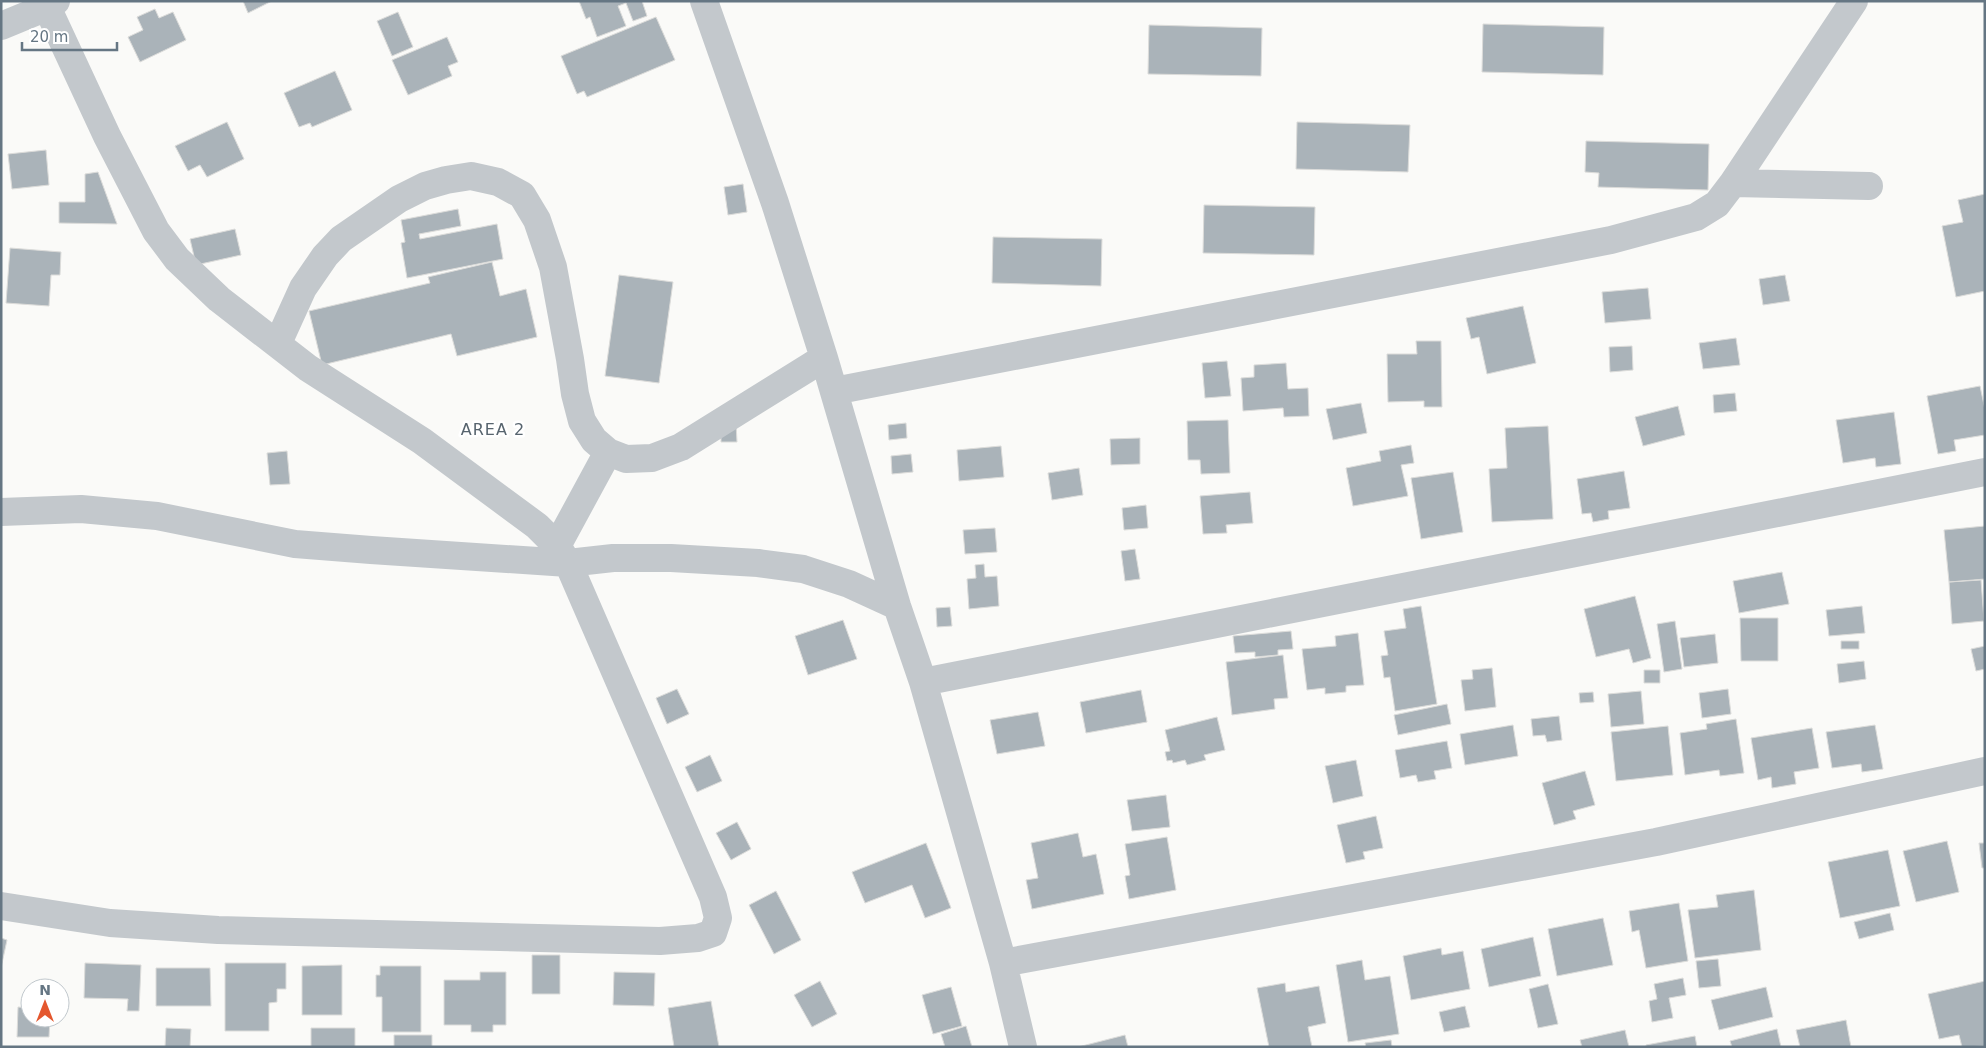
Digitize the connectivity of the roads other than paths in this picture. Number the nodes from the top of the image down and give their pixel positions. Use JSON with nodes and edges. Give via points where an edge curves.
{"nodes":[{"id":1,"x":704,"y":1,"type":"edge"},
{"id":2,"x":1854,"y":1,"type":"edge"},
{"id":3,"x":52,"y":4,"type":"edge"},
{"id":4,"x":1,"y":26,"type":"edge"},
{"id":5,"x":1733,"y":183,"type":"junction"},
{"id":6,"x":1869,"y":186,"type":"dead end"},
{"id":7,"x":278,"y":343,"type":"junction"},
{"id":8,"x":824,"y":358,"type":"junction"},
{"id":9,"x":834,"y":390,"type":"junction"},
{"id":10,"x":608,"y":452,"type":"junction"},
{"id":11,"x":1985,"y":472,"type":"edge"},
{"id":12,"x":1,"y":512,"type":"edge"},
{"id":13,"x":563,"y":554,"type":"junction"},
{"id":14,"x":897,"y":606,"type":"junction"},
{"id":15,"x":922,"y":682,"type":"junction"},
{"id":16,"x":1985,"y":771,"type":"edge"},
{"id":17,"x":1,"y":906,"type":"edge"},
{"id":18,"x":1003,"y":962,"type":"junction"},
{"id":19,"x":1022,"y":1047,"type":"edge"}],
"edges":[{"from":1,"to":8,"type":"street","via":[[776,203]]},
{"from":2,"to":5,"type":"street"},
{"from":3,"to":4,"type":"street"},
{"from":3,"to":7,"type":"street","via":[[106,136],[156,231],[177,259],[219,299]]},
{"from":5,"to":6,"type":"street"},
{"from":5,"to":9,"type":"street","via":[[1717,204],[1696,217],[1611,240]]},
{"from":7,"to":10,"type":"street","via":[[303,288],[324,256],[341,239],[399,199],[425,186],[471,176],[498,182],[522,196],[538,220],[553,267],[582,421],[594,440]]},
{"from":7,"to":13,"type":"street","via":[[314,372],[422,441],[538,526]]},
{"from":8,"to":9,"type":"street"},
{"from":8,"to":10,"type":"street","via":[[682,447],[652,458],[626,458]]},
{"from":9,"to":14,"type":"street"},
{"from":10,"to":13,"type":"street"},
{"from":11,"to":15,"type":"street"},
{"from":12,"to":13,"type":"street","via":[[81,509],[157,516],[296,544]]},
{"from":13,"to":14,"type":"street","via":[[758,563],[794,568],[849,584]]},
{"from":13,"to":17,"type":"street","via":[[713,897],[718,918],[713,933],[698,938],[660,941],[218,930],[110,923]]},
{"from":14,"to":15,"type":"street"},
{"from":15,"to":18,"type":"street"},
{"from":16,"to":18,"type":"street","via":[[1656,842]]},
{"from":18,"to":19,"type":"street"}]}
